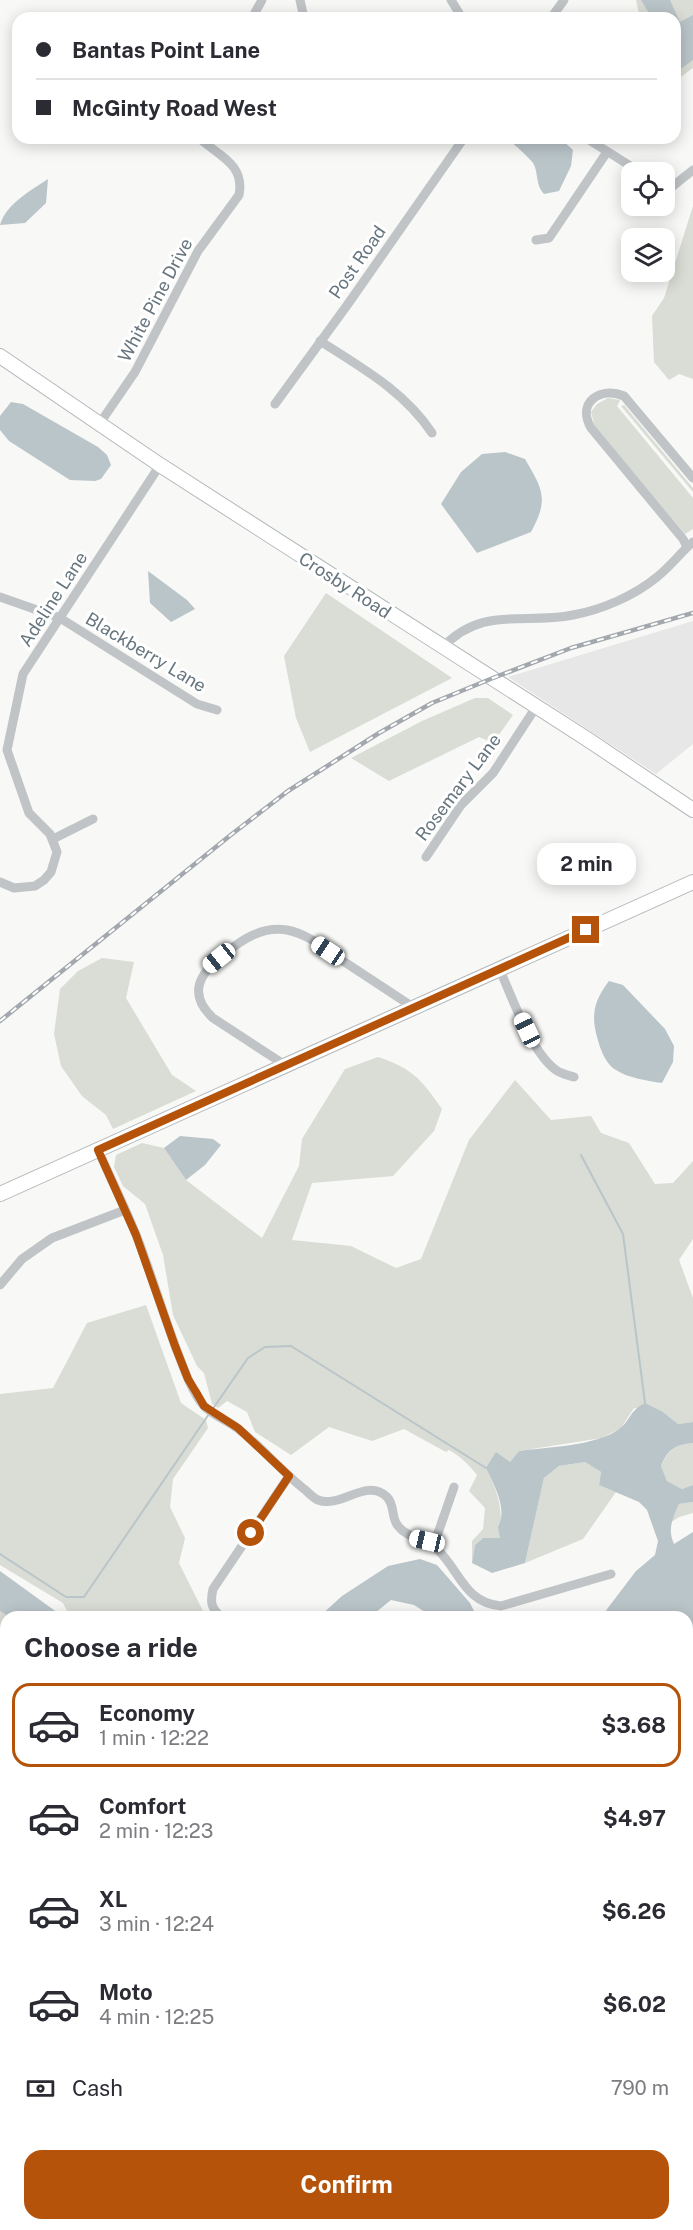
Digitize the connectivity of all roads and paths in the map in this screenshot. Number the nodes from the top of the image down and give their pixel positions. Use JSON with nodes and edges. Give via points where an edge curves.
{"nodes":[{"id":1,"x":206,"y":144,"type":"edge"},
{"id":2,"x":460,"y":144,"type":"edge"},
{"id":3,"x":595,"y":144,"type":"edge"},
{"id":4,"x":607,"y":152,"type":"junction"},
{"id":5,"x":624,"y":162,"type":"edge"},
{"id":6,"x":693,"y":170,"type":"edge"},
{"id":7,"x":675,"y":184,"type":"edge"},
{"id":8,"x":536,"y":240,"type":"dead end"},
{"id":9,"x":320,"y":341,"type":"junction"},
{"id":10,"x":0,"y":356,"type":"edge"},
{"id":11,"x":275,"y":404,"type":"dead end"},
{"id":12,"x":100,"y":423,"type":"junction"},
{"id":13,"x":432,"y":434,"type":"dead end"},
{"id":14,"x":160,"y":465,"type":"junction"},
{"id":15,"x":693,"y":478,"type":"edge"},
{"id":16,"x":690,"y":544,"type":"edge"},
{"id":17,"x":0,"y":597,"type":"edge"},
{"id":18,"x":60,"y":618,"type":"junction"},
{"id":19,"x":442,"y":648,"type":"junction"},
{"id":20,"x":536,"y":707,"type":"junction"},
{"id":21,"x":217,"y":710,"type":"dead end"},
{"id":22,"x":693,"y":810,"type":"edge"},
{"id":23,"x":93,"y":819,"type":"dead end"},
{"id":24,"x":53,"y":839,"type":"junction"},
{"id":25,"x":426,"y":857,"type":"dead end"},
{"id":26,"x":0,"y":882,"type":"edge"},
{"id":27,"x":693,"y":882,"type":"edge"},
{"id":28,"x":499,"y":968,"type":"junction"},
{"id":29,"x":413,"y":1008,"type":"junction"},
{"id":30,"x":285,"y":1065,"type":"junction"},
{"id":31,"x":574,"y":1077,"type":"dead end"},
{"id":32,"x":98,"y":1150,"type":"junction"},
{"id":33,"x":0,"y":1194,"type":"edge"},
{"id":34,"x":125,"y":1210,"type":"junction"},
{"id":35,"x":0,"y":1285,"type":"edge"},
{"id":36,"x":289,"y":1476,"type":"junction"},
{"id":37,"x":454,"y":1487,"type":"dead end"},
{"id":38,"x":437,"y":1549,"type":"junction"},
{"id":39,"x":611,"y":1574,"type":"dead end"},
{"id":40,"x":214,"y":1611,"type":"edge"}],
"edges":[{"from":1,"to":12,"type":"street","name":"White Pine Drive","via":[[236,169],[241,186],[239,195],[198,251],[135,372]]},
{"from":2,"to":9,"type":"street","name":"Post Road"},
{"from":3,"to":4,"type":"street"},
{"from":4,"to":5,"type":"street"},
{"from":4,"to":8,"type":"street","via":[[549,238]]},
{"from":6,"to":7,"type":"street"},
{"from":9,"to":11,"type":"street","name":"Post Road"},
{"from":9,"to":13,"type":"street","via":[[398,394]]},
{"from":10,"to":12,"type":"street","name":"Crosby Road"},
{"from":12,"to":14,"type":"street","name":"Crosby Road"},
{"from":14,"to":18,"type":"street","name":"Adeline Lane"},
{"from":14,"to":19,"type":"street","name":"Crosby Road"},
{"from":15,"to":16,"type":"street","via":[[624,396],[607,392],[591,400],[586,412],[591,428]]},
{"from":16,"to":19,"type":"street","via":[[644,587],[607,605],[573,615],[478,623],[458,633]]},
{"from":17,"to":18,"type":"street","name":"Blackberry Lane"},
{"from":18,"to":21,"type":"street","name":"Blackberry Lane","via":[[197,704]]},
{"from":18,"to":24,"type":"street","name":"Adeline Lane","via":[[23,674],[7,750],[29,813]]},
{"from":19,"to":20,"type":"street","name":"Crosby Road"},
{"from":20,"to":22,"type":"street","name":"Crosby Road"},
{"from":20,"to":25,"type":"street","name":"Rosemary Lane","via":[[494,772],[461,805]]},
{"from":23,"to":24,"type":"street"},
{"from":24,"to":26,"type":"street","via":[[55,863],[44,880],[25,888]]},
{"from":27,"to":28,"type":"street"},
{"from":28,"to":29,"type":"street"},
{"from":28,"to":31,"type":"street","via":[[546,1061],[558,1072]]},
{"from":29,"to":30,"type":"street"},
{"from":29,"to":30,"type":"street","via":[[300,933],[260,931],[216,960],[203,973],[199,992],[206,1011],[213,1017]]},
{"from":30,"to":32,"type":"street"},
{"from":32,"to":33,"type":"street"},
{"from":32,"to":34,"type":"street"},
{"from":34,"to":35,"type":"street","via":[[52,1238],[22,1259]]},
{"from":34,"to":36,"type":"street","via":[[188,1379],[204,1406],[238,1428]]},
{"from":36,"to":38,"type":"street","via":[[317,1499],[327,1502],[367,1490],[378,1491],[388,1499],[402,1530]]},
{"from":36,"to":40,"type":"street","via":[[213,1589]]},
{"from":37,"to":38,"type":"street","via":[[436,1536]]},
{"from":38,"to":39,"type":"street","via":[[470,1592],[490,1605],[501,1606]]}]}
